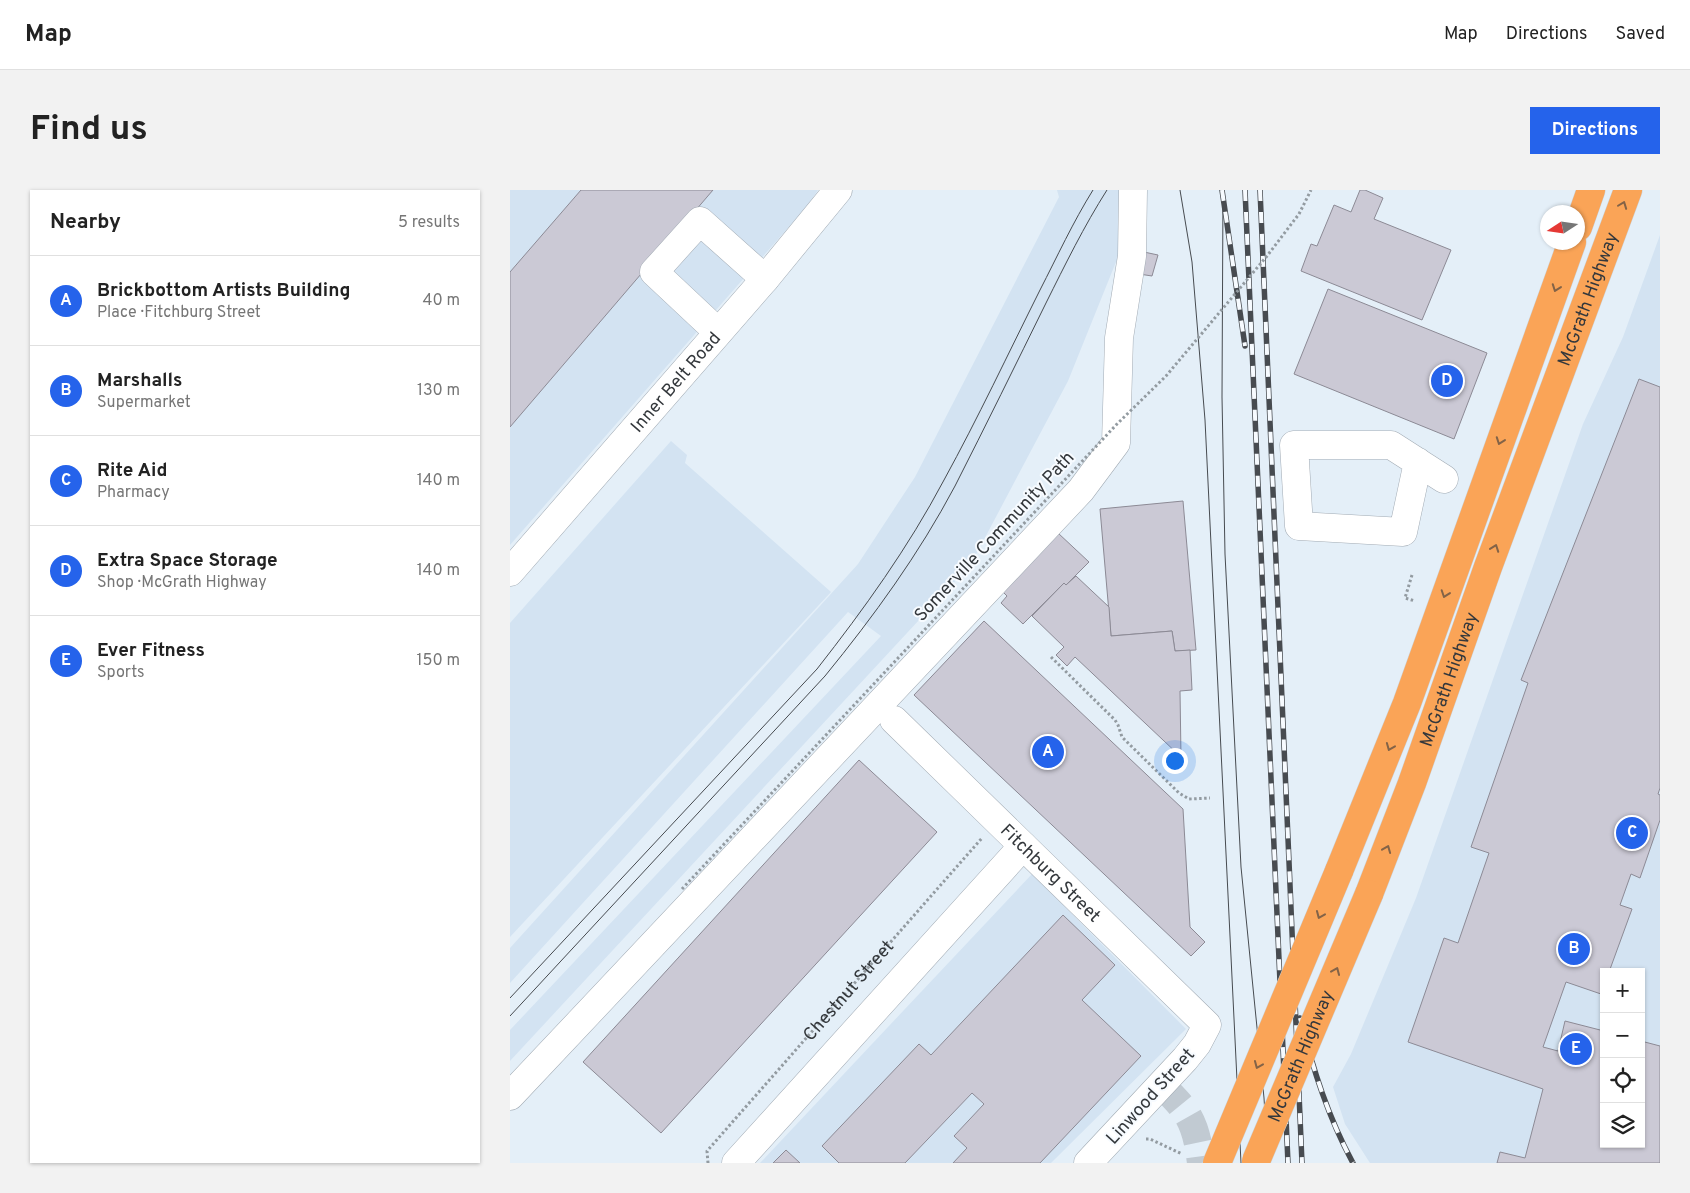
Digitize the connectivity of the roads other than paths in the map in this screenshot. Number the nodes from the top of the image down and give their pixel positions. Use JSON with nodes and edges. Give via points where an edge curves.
{"nodes":[{"id":1,"x":838,"y":190,"type":"edge"},
{"id":2,"x":1134,"y":190,"type":"edge"},
{"id":3,"x":1591,"y":190,"type":"edge"},
{"id":4,"x":1628,"y":190,"type":"edge"},
{"id":5,"x":1585,"y":207,"type":"edge"},
{"id":6,"x":1569,"y":250,"type":"edge"},
{"id":7,"x":765,"y":279,"type":"junction"},
{"id":8,"x":718,"y":332,"type":"junction"},
{"id":9,"x":1418,"y":462,"type":"junction"},
{"id":10,"x":1444,"y":479,"type":"dead end"},
{"id":11,"x":510,"y":572,"type":"edge"},
{"id":12,"x":894,"y":720,"type":"dead end"},
{"id":13,"x":1023,"y":846,"type":"junction"},
{"id":14,"x":1206,"y":1025,"type":"joint"},
{"id":15,"x":510,"y":1096,"type":"edge"},
{"id":16,"x":736,"y":1163,"type":"edge"},
{"id":17,"x":1088,"y":1163,"type":"edge"},
{"id":18,"x":1217,"y":1163,"type":"edge"},
{"id":19,"x":1255,"y":1163,"type":"edge"}],
"edges":[{"from":1,"to":7,"type":"street","name":"Inner Belt Road"},
{"from":2,"to":15,"type":"street","via":[[1132,256],[1119,338],[1116,443],[1081,490]]},
{"from":3,"to":5,"type":"highway","name":"McGrath Highway"},
{"from":19,"to":4,"type":"highway","name":"McGrath Highway","one_way":true,"bridge":true,"via":[[1412,783],[1491,558]]},
{"from":6,"to":18,"type":"highway","name":"McGrath Highway","one_way":true,"bridge":true,"via":[[1407,703]]},
{"from":7,"to":8,"type":"street","name":"Inner Belt Road"},
{"from":7,"to":8,"type":"street","via":[[700,221],[654,272]]},
{"from":8,"to":11,"type":"street","name":"Inner Belt Road"},
{"from":9,"to":9,"type":"street","via":[[1391,444],[1294,445],[1300,526],[1403,532]]},
{"from":9,"to":10,"type":"street"},
{"from":12,"to":13,"type":"street","name":"Fitchburg Street"},
{"from":13,"to":14,"type":"street","name":"Fitchburg Street"},
{"from":13,"to":16,"type":"street","name":"Chestnut Street"},
{"from":14,"to":17,"type":"street","name":"Linwood Street","via":[[1186,1059]]}]}
